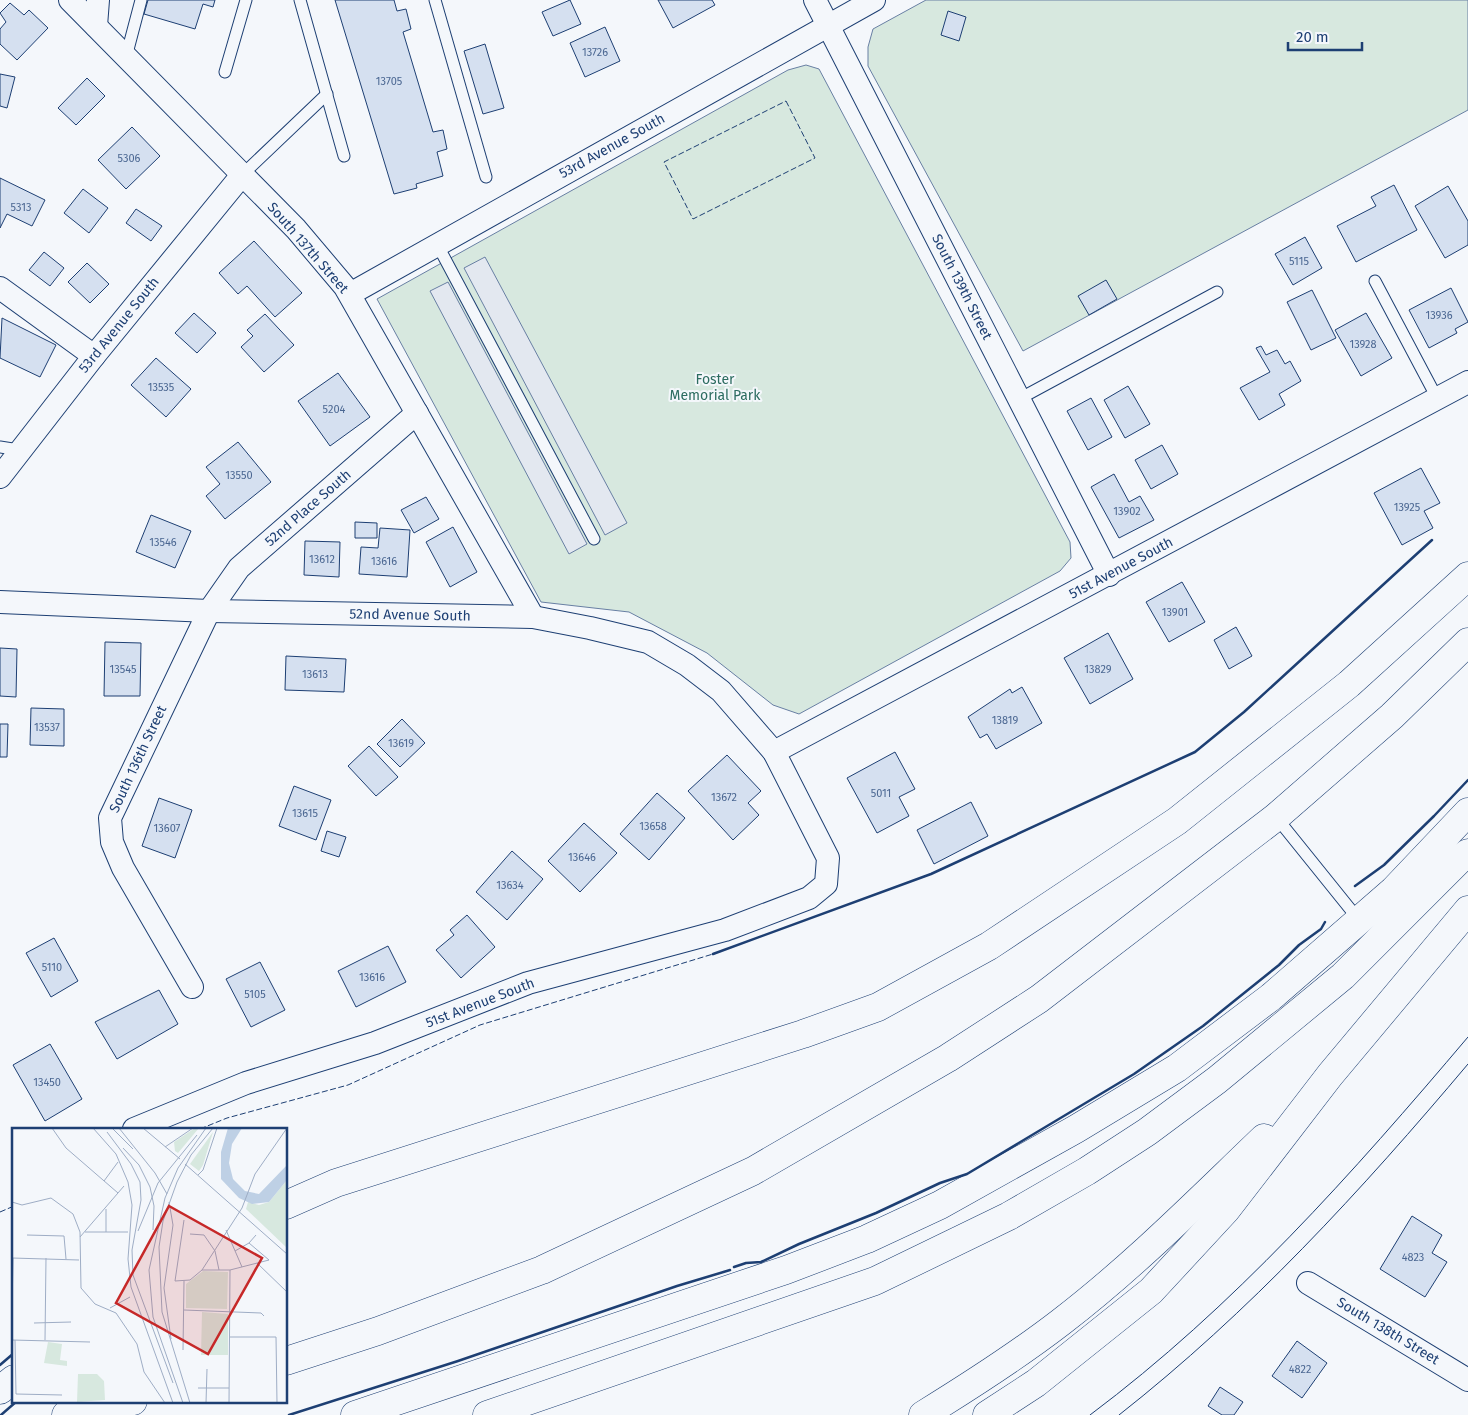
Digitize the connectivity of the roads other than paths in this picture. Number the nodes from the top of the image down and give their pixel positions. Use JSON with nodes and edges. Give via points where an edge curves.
{"nodes":[{"id":1,"x":70,"y":0,"type":"edge"},
{"id":2,"x":98,"y":0,"type":"edge"},
{"id":3,"x":141,"y":0,"type":"edge"},
{"id":4,"x":246,"y":0,"type":"edge"},
{"id":5,"x":300,"y":0,"type":"edge"},
{"id":6,"x":435,"y":0,"type":"edge"},
{"id":7,"x":815,"y":0,"type":"edge"},
{"id":8,"x":874,"y":0,"type":"edge"},
{"id":9,"x":96,"y":26,"type":"junction"},
{"id":10,"x":828,"y":26,"type":"junction"},
{"id":11,"x":126,"y":57,"type":"junction"},
{"id":12,"x":225,"y":72,"type":"dead end"},
{"id":13,"x":326,"y":94,"type":"junction"},
{"id":14,"x":344,"y":156,"type":"dead end"},
{"id":15,"x":242,"y":175,"type":"junction"},
{"id":16,"x":486,"y":177,"type":"dead end"},
{"id":17,"x":437,"y":244,"type":"junction"},
{"id":18,"x":1375,"y":281,"type":"dead end"},
{"id":19,"x":0,"y":288,"type":"edge"},
{"id":20,"x":1217,"y":292,"type":"dead end"},
{"id":21,"x":350,"y":294,"type":"junction"},
{"id":22,"x":94,"y":356,"type":"junction"},
{"id":23,"x":1468,"y":382,"type":"edge"},
{"id":24,"x":1437,"y":398,"type":"junction"},
{"id":25,"x":1019,"y":399,"type":"junction"},
{"id":26,"x":418,"y":413,"type":"junction"},
{"id":27,"x":10,"y":449,"type":"edge"},
{"id":28,"x":0,"y":477,"type":"edge"},
{"id":29,"x":594,"y":539,"type":"dead end"},
{"id":30,"x":1108,"y":575,"type":"junction"},
{"id":31,"x":1468,"y":576,"type":"edge"},
{"id":32,"x":0,"y":602,"type":"edge"},
{"id":33,"x":209,"y":611,"type":"junction"},
{"id":34,"x":533,"y":617,"type":"junction"},
{"id":35,"x":1468,"y":642,"type":"edge"},
{"id":36,"x":774,"y":752,"type":"junction"},
{"id":37,"x":1468,"y":812,"type":"edge"},
{"id":38,"x":1276,"y":817,"type":"junction"},
{"id":39,"x":1464,"y":856,"type":"edge"},
{"id":40,"x":1468,"y":910,"type":"edge"},
{"id":41,"x":1359,"y":920,"type":"junction"},
{"id":42,"x":192,"y":987,"type":"dead end"},
{"id":43,"x":1330,"y":1075,"type":"junction"},
{"id":44,"x":136,"y":1128,"type":"edge"},
{"id":45,"x":288,"y":1205,"type":"edge"},
{"id":46,"x":1308,"y":1283,"type":"dead end"},
{"id":47,"x":288,"y":1359,"type":"edge"},
{"id":48,"x":1468,"y":1380,"type":"edge"},
{"id":49,"x":12,"y":1381,"type":"edge"},
{"id":50,"x":0,"y":1390,"type":"edge"},
{"id":51,"x":128,"y":1402,"type":"edge"},
{"id":52,"x":66,"y":1415,"type":"edge"},
{"id":53,"x":355,"y":1415,"type":"edge"},
{"id":54,"x":487,"y":1415,"type":"edge"},
{"id":55,"x":923,"y":1415,"type":"edge"},
{"id":56,"x":987,"y":1415,"type":"edge"}],
"edges":[{"from":1,"to":9,"type":"street","name":"South 137th Street"},
{"from":2,"to":9,"type":"street"},
{"from":3,"to":11,"type":"lane"},
{"from":4,"to":12,"type":"lane"},
{"from":5,"to":13,"type":"lane"},
{"from":6,"to":16,"type":"lane"},
{"from":7,"to":10,"type":"street","name":"South 139th Street"},
{"from":8,"to":10,"type":"street","name":"53rd Avenue South"},
{"from":9,"to":11,"type":"street","name":"South 137th Street"},
{"from":10,"to":17,"type":"street","name":"53rd Avenue South"},
{"from":10,"to":25,"type":"street","name":"South 139th Street"},
{"from":11,"to":15,"type":"street","name":"South 137th Street"},
{"from":13,"to":14,"type":"lane"},
{"from":13,"to":15,"type":"lane"},
{"from":15,"to":21,"type":"street","name":"South 137th Street","via":[[296,229]]},
{"from":15,"to":22,"type":"street","name":"53rd Avenue South"},
{"from":17,"to":21,"type":"street","name":"53rd Avenue South"},
{"from":17,"to":29,"type":"lane"},
{"from":18,"to":24,"type":"lane"},
{"from":19,"to":22,"type":"street"},
{"from":20,"to":25,"type":"lane"},
{"from":21,"to":26,"type":"street","name":"South 137th Street"},
{"from":22,"to":27,"type":"street","name":"53rd Avenue South"},
{"from":23,"to":24,"type":"street","name":"51st Avenue South"},
{"from":24,"to":30,"type":"street","name":"51st Avenue South"},
{"from":25,"to":30,"type":"street","name":"South 139th Street"},
{"from":26,"to":33,"type":"street","name":"52nd Place South","via":[[239,568]]},
{"from":26,"to":34,"type":"street","name":"South 137th Street"},
{"from":27,"to":28,"type":"street","name":"53rd Avenue South"},
{"from":30,"to":36,"type":"street","name":"51st Avenue South"},
{"from":31,"to":45,"type":"highway","via":[[1349,684],[1177,822],[989,946],[878,1007],[804,1034],[336,1183]]},
{"from":32,"to":33,"type":"street","name":"52nd Avenue South"},
{"from":33,"to":34,"type":"street","name":"52nd Avenue South"},
{"from":33,"to":42,"type":"street","name":"South 136th Street","via":[[110,818],[112,842],[123,868]]},
{"from":34,"to":36,"type":"street","name":"52nd Avenue South","via":[[648,642],[687,665],[721,691]]},
{"from":35,"to":38,"type":"highway","via":[[1392,716]]},
{"from":36,"to":44,"type":"street","name":"51st Avenue South","via":[[828,858],[826,884],[810,898],[725,930],[528,983],[375,1043],[246,1084]]},
{"from":37,"to":41,"type":"highway","via":[[1394,890]]},
{"from":38,"to":41,"type":"lane"},
{"from":38,"to":47,"type":"highway","via":[[1039,999],[879,1100],[753,1172],[542,1270],[378,1331]]},
{"from":39,"to":54,"type":"highway","via":[[1343,976],[1217,1080],[1147,1132],[1009,1216],[875,1281]]},
{"from":40,"to":43,"type":"highway"},
{"from":41,"to":53,"type":"highway","via":[[1271,998],[1176,1068],[1076,1129],[940,1205],[866,1239],[786,1270]]},
{"from":43,"to":55,"type":"highway","via":[[1117,1276],[1062,1322],[988,1375]]},
{"from":43,"to":56,"type":"highway","via":[[1226,1210],[1151,1291],[1036,1383]]},
{"from":46,"to":48,"type":"street","name":"South 138th Street"},
{"from":49,"to":50,"type":"highway"},
{"from":51,"to":52,"type":"highway"}]}
